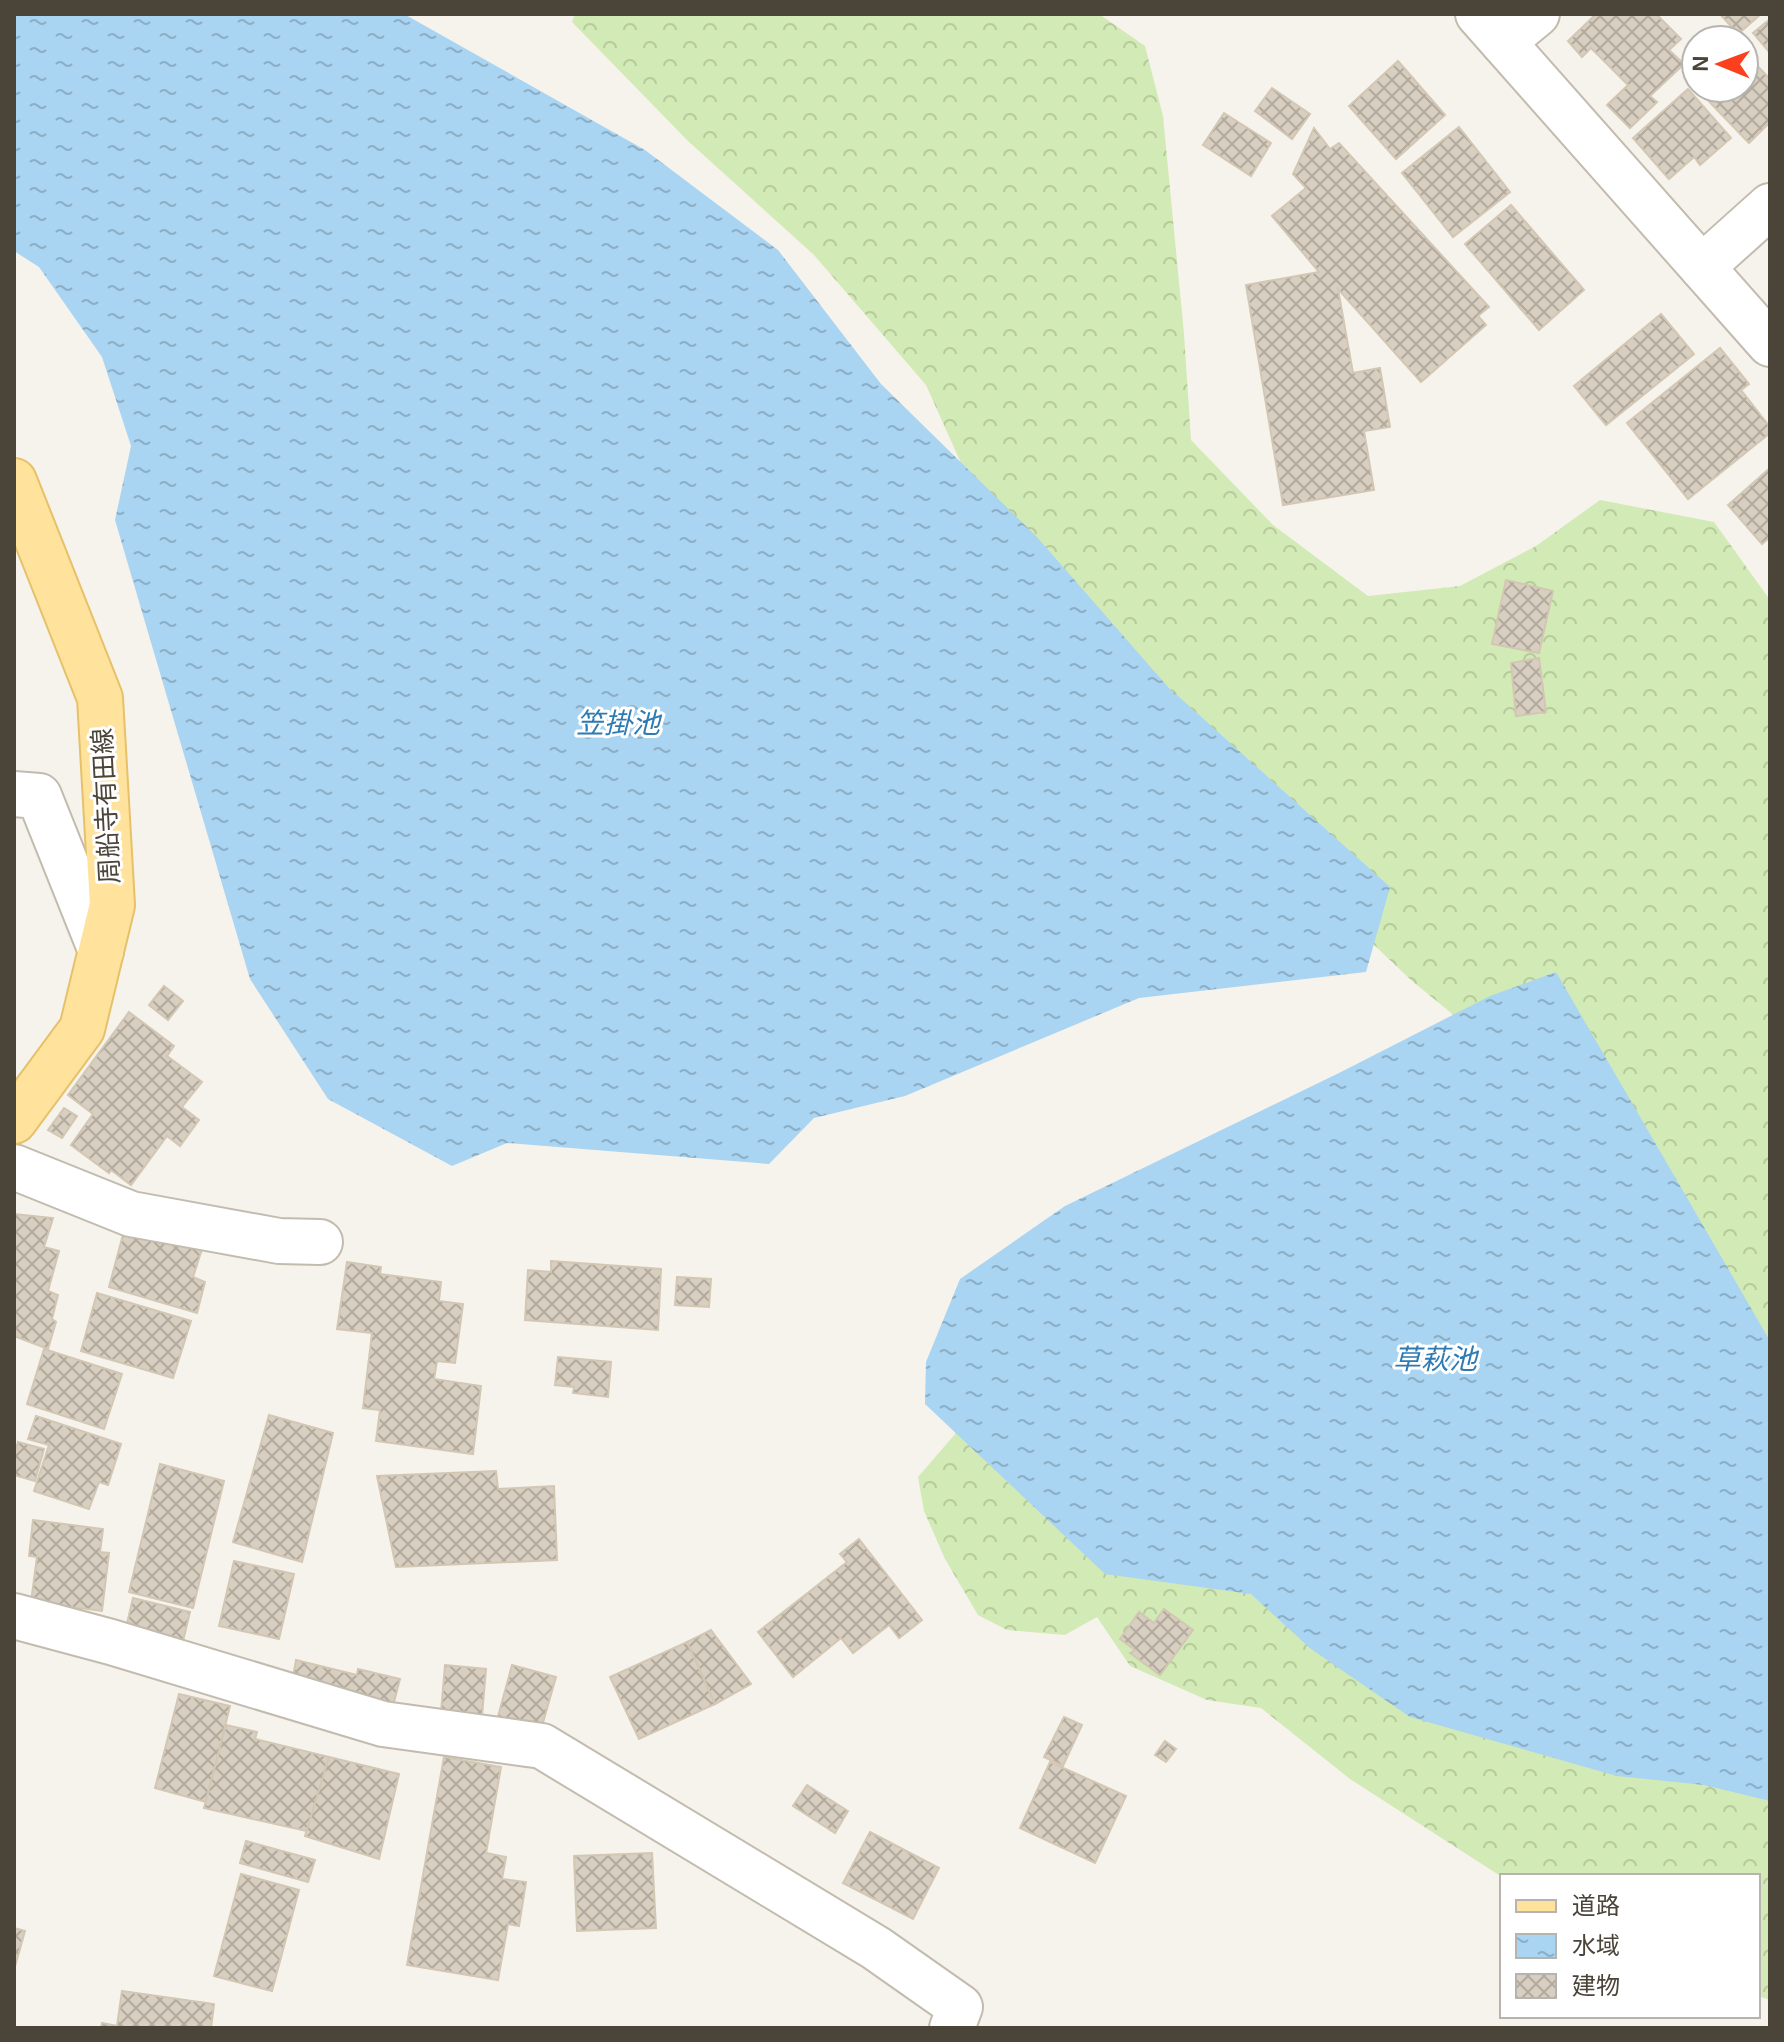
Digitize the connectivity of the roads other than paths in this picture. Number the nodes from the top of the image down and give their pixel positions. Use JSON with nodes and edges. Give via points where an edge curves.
{"nodes":[{"id":1,"x":1537,"y":14,"type":"edge"},
{"id":2,"x":1491,"y":28,"type":"edge"},
{"id":3,"x":1770,"y":206,"type":"edge"},
{"id":4,"x":1702,"y":267,"type":"junction"},
{"id":5,"x":1770,"y":344,"type":"edge"},
{"id":6,"x":14,"y":481,"type":"edge"},
{"id":7,"x":14,"y":794,"type":"edge"},
{"id":8,"x":101,"y":951,"type":"junction"},
{"id":9,"x":14,"y":1121,"type":"edge"},
{"id":10,"x":14,"y":1167,"type":"edge"},
{"id":11,"x":320,"y":1242,"type":"dead end"},
{"id":12,"x":14,"y":1616,"type":"edge"},
{"id":13,"x":952,"y":2028,"type":"edge"}],
"edges":[{"from":1,"to":2,"type":"street"},
{"from":2,"to":4,"type":"street"},
{"from":3,"to":4,"type":"street"},
{"from":4,"to":5,"type":"street"},
{"from":6,"to":8,"type":"main road","name":"周船寺有田線","via":[[100,698],[112,905]]},
{"from":7,"to":8,"type":"street","via":[[39,796]]},
{"from":8,"to":9,"type":"main road","name":"周船寺有田線","via":[[82,1029]]},
{"from":10,"to":11,"type":"street","via":[[131,1214],[279,1241]]},
{"from":12,"to":13,"type":"street","via":[[383,1724],[542,1746],[876,1948],[960,2007]]}]}
